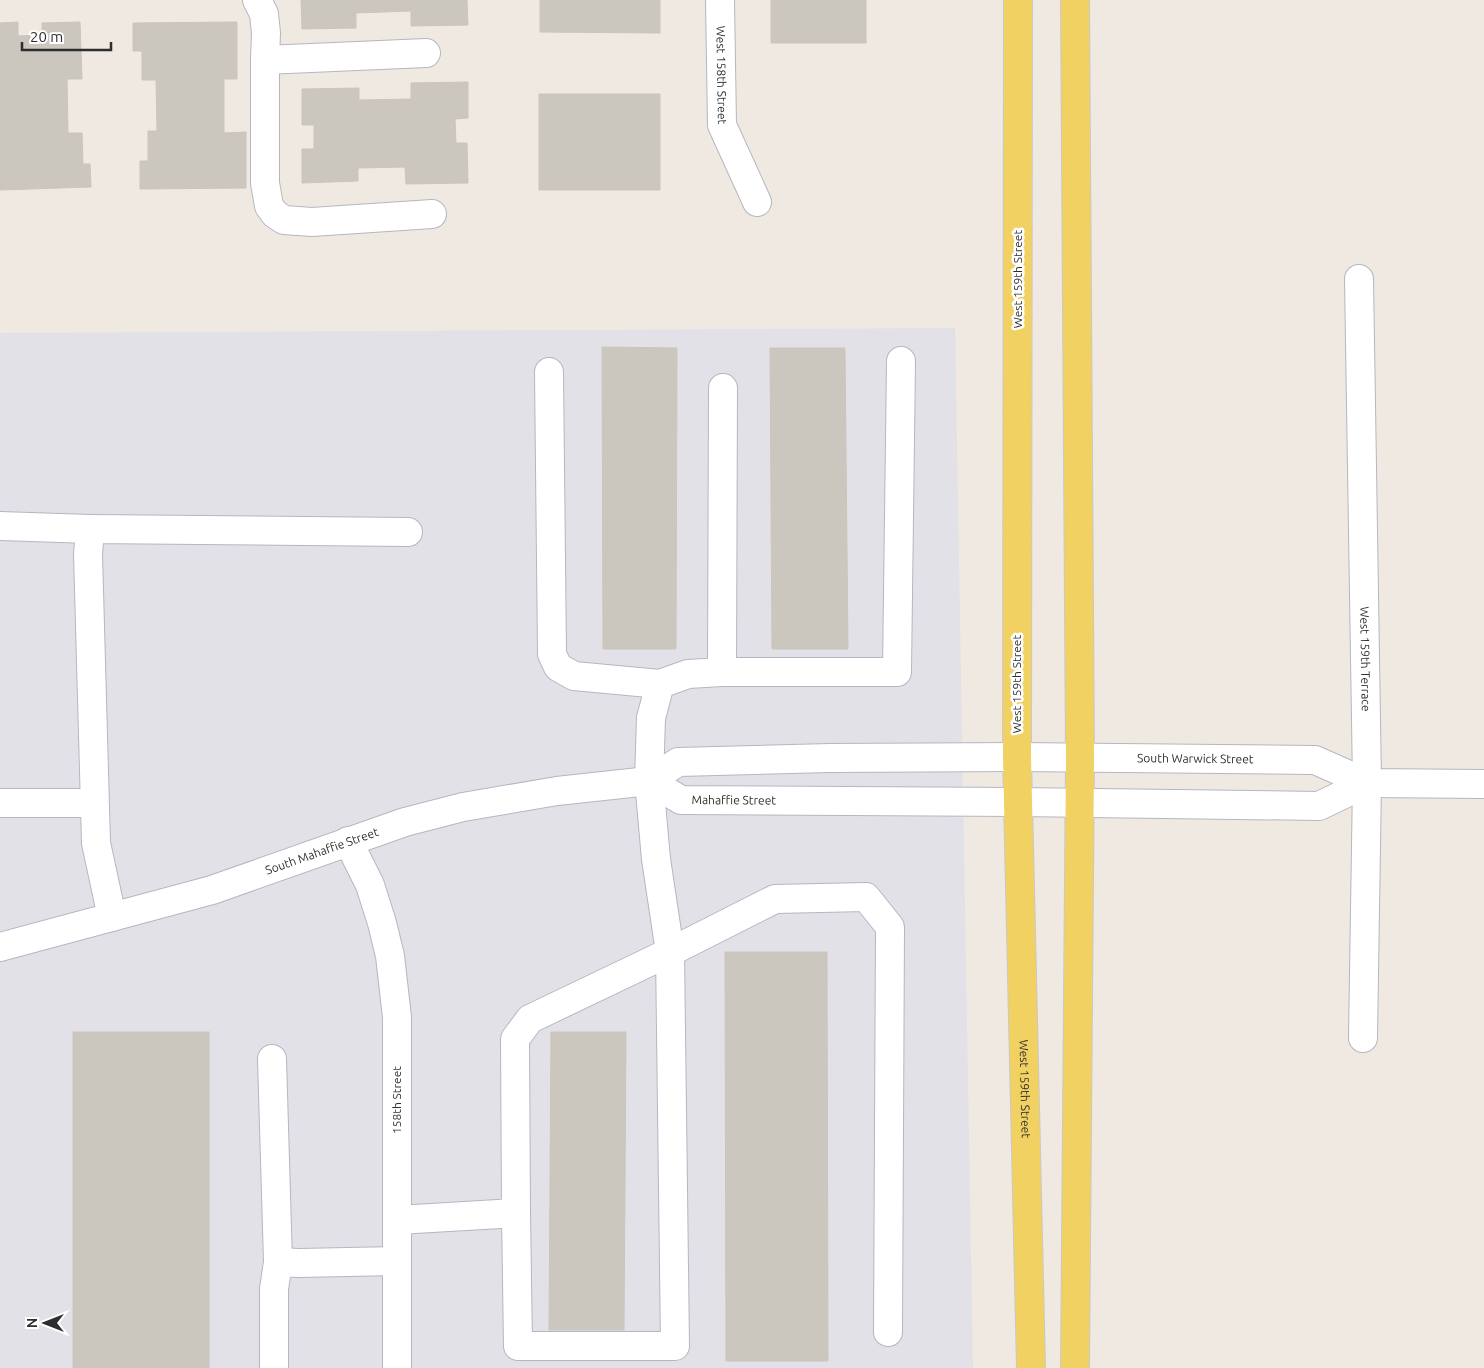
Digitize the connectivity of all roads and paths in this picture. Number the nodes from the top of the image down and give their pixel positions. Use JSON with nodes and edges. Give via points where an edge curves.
{"nodes":[{"id":1,"x":257,"y":0,"type":"edge"},
{"id":2,"x":720,"y":0,"type":"edge"},
{"id":3,"x":1018,"y":0,"type":"edge"},
{"id":4,"x":1075,"y":0,"type":"edge"},
{"id":5,"x":426,"y":54,"type":"dead end"},
{"id":6,"x":265,"y":60,"type":"junction"},
{"id":7,"x":757,"y":202,"type":"dead end"},
{"id":8,"x":432,"y":214,"type":"dead end"},
{"id":9,"x":1360,"y":279,"type":"dead end"},
{"id":10,"x":902,"y":360,"type":"dead end"},
{"id":11,"x":549,"y":372,"type":"dead end"},
{"id":12,"x":723,"y":388,"type":"dead end"},
{"id":13,"x":0,"y":526,"type":"edge"},
{"id":14,"x":90,"y":529,"type":"junction"},
{"id":15,"x":408,"y":532,"type":"dead end"},
{"id":16,"x":722,"y":672,"type":"junction"},
{"id":17,"x":660,"y":684,"type":"junction"},
{"id":18,"x":1017,"y":758,"type":"junction"},
{"id":19,"x":1080,"y":758,"type":"junction"},
{"id":20,"x":649,"y":781,"type":"junction"},
{"id":21,"x":1367,"y":783,"type":"junction"},
{"id":22,"x":1484,"y":784,"type":"edge"},
{"id":23,"x":0,"y":802,"type":"edge"},
{"id":24,"x":1018,"y":802,"type":"junction"},
{"id":25,"x":1079,"y":802,"type":"junction"},
{"id":26,"x":94,"y":803,"type":"junction"},
{"id":27,"x":348,"y":841,"type":"junction"},
{"id":28,"x":112,"y":917,"type":"junction"},
{"id":29,"x":0,"y":947,"type":"edge"},
{"id":30,"x":670,"y":952,"type":"junction"},
{"id":31,"x":1363,"y":1038,"type":"dead end"},
{"id":32,"x":272,"y":1060,"type":"dead end"},
{"id":33,"x":516,"y":1213,"type":"junction"},
{"id":34,"x":397,"y":1220,"type":"junction"},
{"id":35,"x":397,"y":1261,"type":"junction"},
{"id":36,"x":278,"y":1262,"type":"junction"},
{"id":37,"x":888,"y":1332,"type":"dead end"},
{"id":38,"x":274,"y":1368,"type":"edge"},
{"id":39,"x":397,"y":1368,"type":"edge"},
{"id":40,"x":1031,"y":1368,"type":"edge"},
{"id":41,"x":1075,"y":1368,"type":"edge"}],
"edges":[{"from":1,"to":6,"type":"street","via":[[264,14]]},
{"from":2,"to":7,"type":"street","name":"West 158th Street","via":[[722,125]]},
{"from":3,"to":18,"type":"main road","name":"West 159th Street"},
{"from":4,"to":19,"type":"main road"},
{"from":5,"to":6,"type":"street"},
{"from":6,"to":8,"type":"street","via":[[266,183],[269,206],[275,214],[284,220],[312,222]]},
{"from":9,"to":21,"type":"street","name":"West 159th Terrace"},
{"from":10,"to":16,"type":"street","via":[[897,672]]},
{"from":11,"to":17,"type":"street","via":[[552,654],[558,667],[574,676]]},
{"from":12,"to":16,"type":"street"},
{"from":13,"to":14,"type":"street"},
{"from":14,"to":15,"type":"street"},
{"from":14,"to":26,"type":"street"},
{"from":16,"to":17,"type":"street","via":[[688,674]]},
{"from":17,"to":20,"type":"street","via":[[651,718]]},
{"from":18,"to":19,"type":"street","name":"South Warwick Street"},
{"from":18,"to":20,"type":"street","via":[[678,762]]},
{"from":18,"to":24,"type":"main road","name":"West 159th Street"},
{"from":19,"to":21,"type":"street","name":"South Warwick Street","via":[[1315,760]]},
{"from":19,"to":25,"type":"main road"},
{"from":20,"to":24,"type":"street","name":"Mahaffie Street","via":[[681,800]]},
{"from":20,"to":27,"type":"street","name":"South Mahaffie Street","via":[[557,791],[463,807]]},
{"from":20,"to":30,"type":"street","via":[[656,859]]},
{"from":21,"to":22,"type":"street","name":"South Warwick Street"},
{"from":21,"to":25,"type":"street","name":"South Warwick Street","via":[[1319,806]]},
{"from":21,"to":31,"type":"street","name":"West 159th Terrace"},
{"from":23,"to":26,"type":"street"},
{"from":24,"to":25,"type":"street","name":"South Warwick Street"},
{"from":24,"to":40,"type":"main road","name":"West 159th Street"},
{"from":25,"to":41,"type":"main road"},
{"from":26,"to":28,"type":"street","via":[[96,843]]},
{"from":27,"to":28,"type":"street","name":"South Mahaffie Street","via":[[212,890]]},
{"from":27,"to":34,"type":"street","name":"158th Street","via":[[370,885],[390,956],[397,1017]]},
{"from":28,"to":29,"type":"street","name":"South Mahaffie Street"},
{"from":30,"to":33,"type":"street","via":[[530,1019],[515,1038]]},
{"from":30,"to":33,"type":"street","via":[[675,1346],[518,1346]]},
{"from":30,"to":37,"type":"street","via":[[775,899],[866,897],[890,927]]},
{"from":32,"to":36,"type":"street"},
{"from":33,"to":34,"type":"street"},
{"from":34,"to":35,"type":"street","name":"158th Street"},
{"from":35,"to":36,"type":"street"},
{"from":35,"to":39,"type":"street","name":"158th Street"},
{"from":36,"to":38,"type":"street","via":[[274,1288]]}]}
